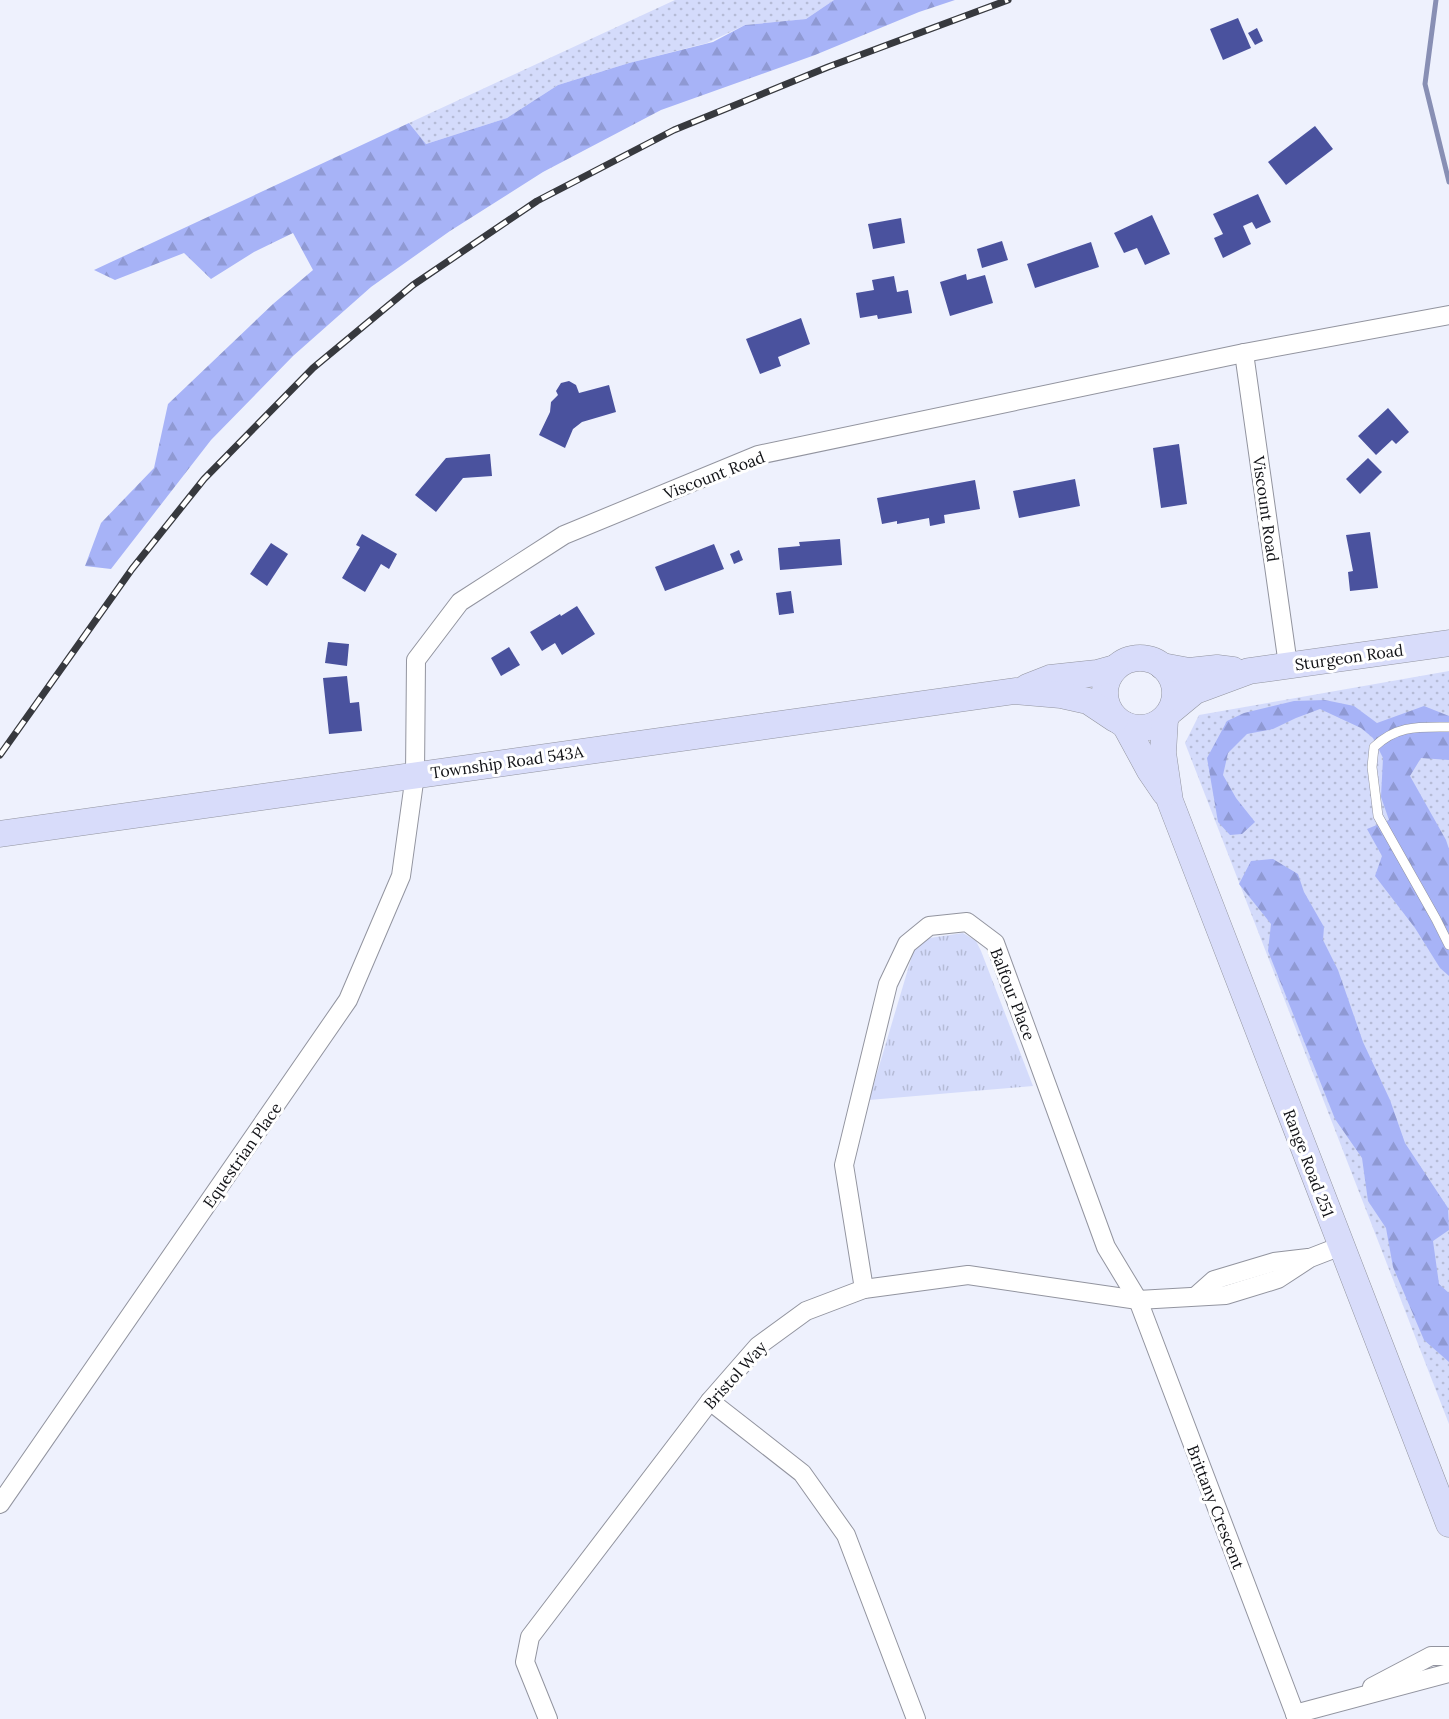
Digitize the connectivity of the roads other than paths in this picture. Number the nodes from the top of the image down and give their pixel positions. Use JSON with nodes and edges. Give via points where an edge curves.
{"nodes":[{"id":1,"x":1449,"y":315,"type":"edge"},
{"id":2,"x":1244,"y":353,"type":"junction"},
{"id":3,"x":1449,"y":643,"type":"edge"},
{"id":4,"x":1288,"y":665,"type":"junction"},
{"id":5,"x":1162,"y":666,"type":"junction"},
{"id":6,"x":1114,"y":668,"type":"junction"},
{"id":7,"x":1249,"y":671,"type":"junction"},
{"id":8,"x":1015,"y":691,"type":"junction"},
{"id":9,"x":1168,"y":714,"type":"junction"},
{"id":10,"x":1120,"y":722,"type":"junction"},
{"id":11,"x":1449,"y":727,"type":"edge"},
{"id":12,"x":414,"y":775,"type":"junction"},
{"id":13,"x":1170,"y":801,"type":"junction"},
{"id":14,"x":0,"y":834,"type":"edge"},
{"id":15,"x":1449,"y":945,"type":"edge"},
{"id":16,"x":1341,"y":1246,"type":"junction"},
{"id":17,"x":864,"y":1289,"type":"junction"},
{"id":18,"x":1138,"y":1300,"type":"junction"},
{"id":19,"x":710,"y":1401,"type":"junction"},
{"id":20,"x":0,"y":1504,"type":"edge"},
{"id":21,"x":1449,"y":1524,"type":"edge"},
{"id":22,"x":1449,"y":1656,"type":"edge"},
{"id":23,"x":1449,"y":1673,"type":"edge"},
{"id":24,"x":1344,"y":1702,"type":"junction"},
{"id":25,"x":1296,"y":1717,"type":"edge"},
{"id":26,"x":548,"y":1719,"type":"edge"},
{"id":27,"x":916,"y":1719,"type":"edge"}],
"edges":[{"from":1,"to":2,"type":"street","name":"Viscount Road"},
{"from":2,"to":4,"type":"street","name":"Viscount Road"},
{"from":2,"to":12,"type":"street","name":"Viscount Road","via":[[758,455],[564,535],[460,602],[416,660]]},
{"from":3,"to":4,"type":"main road","name":"Sturgeon Road"},
{"from":4,"to":7,"type":"main road","name":"Sturgeon Road"},
{"from":5,"to":6,"type":"main road","via":[[1153,660],[1133,658]]},
{"from":5,"to":7,"type":"main road","name":"Sturgeon Road","via":[[1189,671]]},
{"from":5,"to":9,"type":"main road","via":[[1175,686]]},
{"from":6,"to":8,"type":"main road","name":"Township Road 543A","via":[[1050,678]]},
{"from":6,"to":10,"type":"main road","via":[[1105,688],[1105,699],[1108,710]]},
{"from":7,"to":9,"type":"main road","name":"Sturgeon Road","via":[[1195,691]]},
{"from":8,"to":10,"type":"main road","name":"Township Road 543A","via":[[1088,701]]},
{"from":8,"to":12,"type":"main road","name":"Township Road 543A"},
{"from":9,"to":10,"type":"main road","via":[[1146,728],[1135,729]]},
{"from":9,"to":13,"type":"main road","name":"Range Road 251","via":[[1163,753]]},
{"from":10,"to":13,"type":"main road","name":"Range Road 251"},
{"from":11,"to":15,"type":"lane","via":[[1401,729],[1385,736],[1374,747],[1372,767],[1378,816]]},
{"from":12,"to":14,"type":"main road","name":"Township Road 543A"},
{"from":12,"to":20,"type":"street","name":"Equestrian Place","via":[[402,876],[348,1000]]},
{"from":13,"to":16,"type":"main road","name":"Range Road 251"},
{"from":16,"to":18,"type":"street","name":"Bristol Way","via":[[1310,1258],[1274,1262],[1214,1280],[1196,1296]]},
{"from":16,"to":21,"type":"main road","name":"Range Road 251"},
{"from":17,"to":18,"type":"street","name":"Bristol Way","via":[[968,1275]]},
{"from":17,"to":18,"type":"street","name":"Balfour Place","via":[[844,1165],[888,984],[907,944],[929,926],[967,922],[995,943],[1106,1247]]},
{"from":17,"to":19,"type":"street","name":"Bristol Way","via":[[806,1311],[758,1346]]},
{"from":18,"to":25,"type":"street","name":"Brittany Crescent"},
{"from":19,"to":26,"type":"street","name":"Bristol Way","via":[[530,1637],[525,1662]]},
{"from":19,"to":27,"type":"street","via":[[802,1473],[846,1535]]},
{"from":22,"to":24,"type":"street","name":"Brittany Crescent","via":[[1431,1656]]},
{"from":23,"to":24,"type":"street","name":"Brittany Crescent"},
{"from":24,"to":25,"type":"street","name":"Brittany Crescent"}]}
